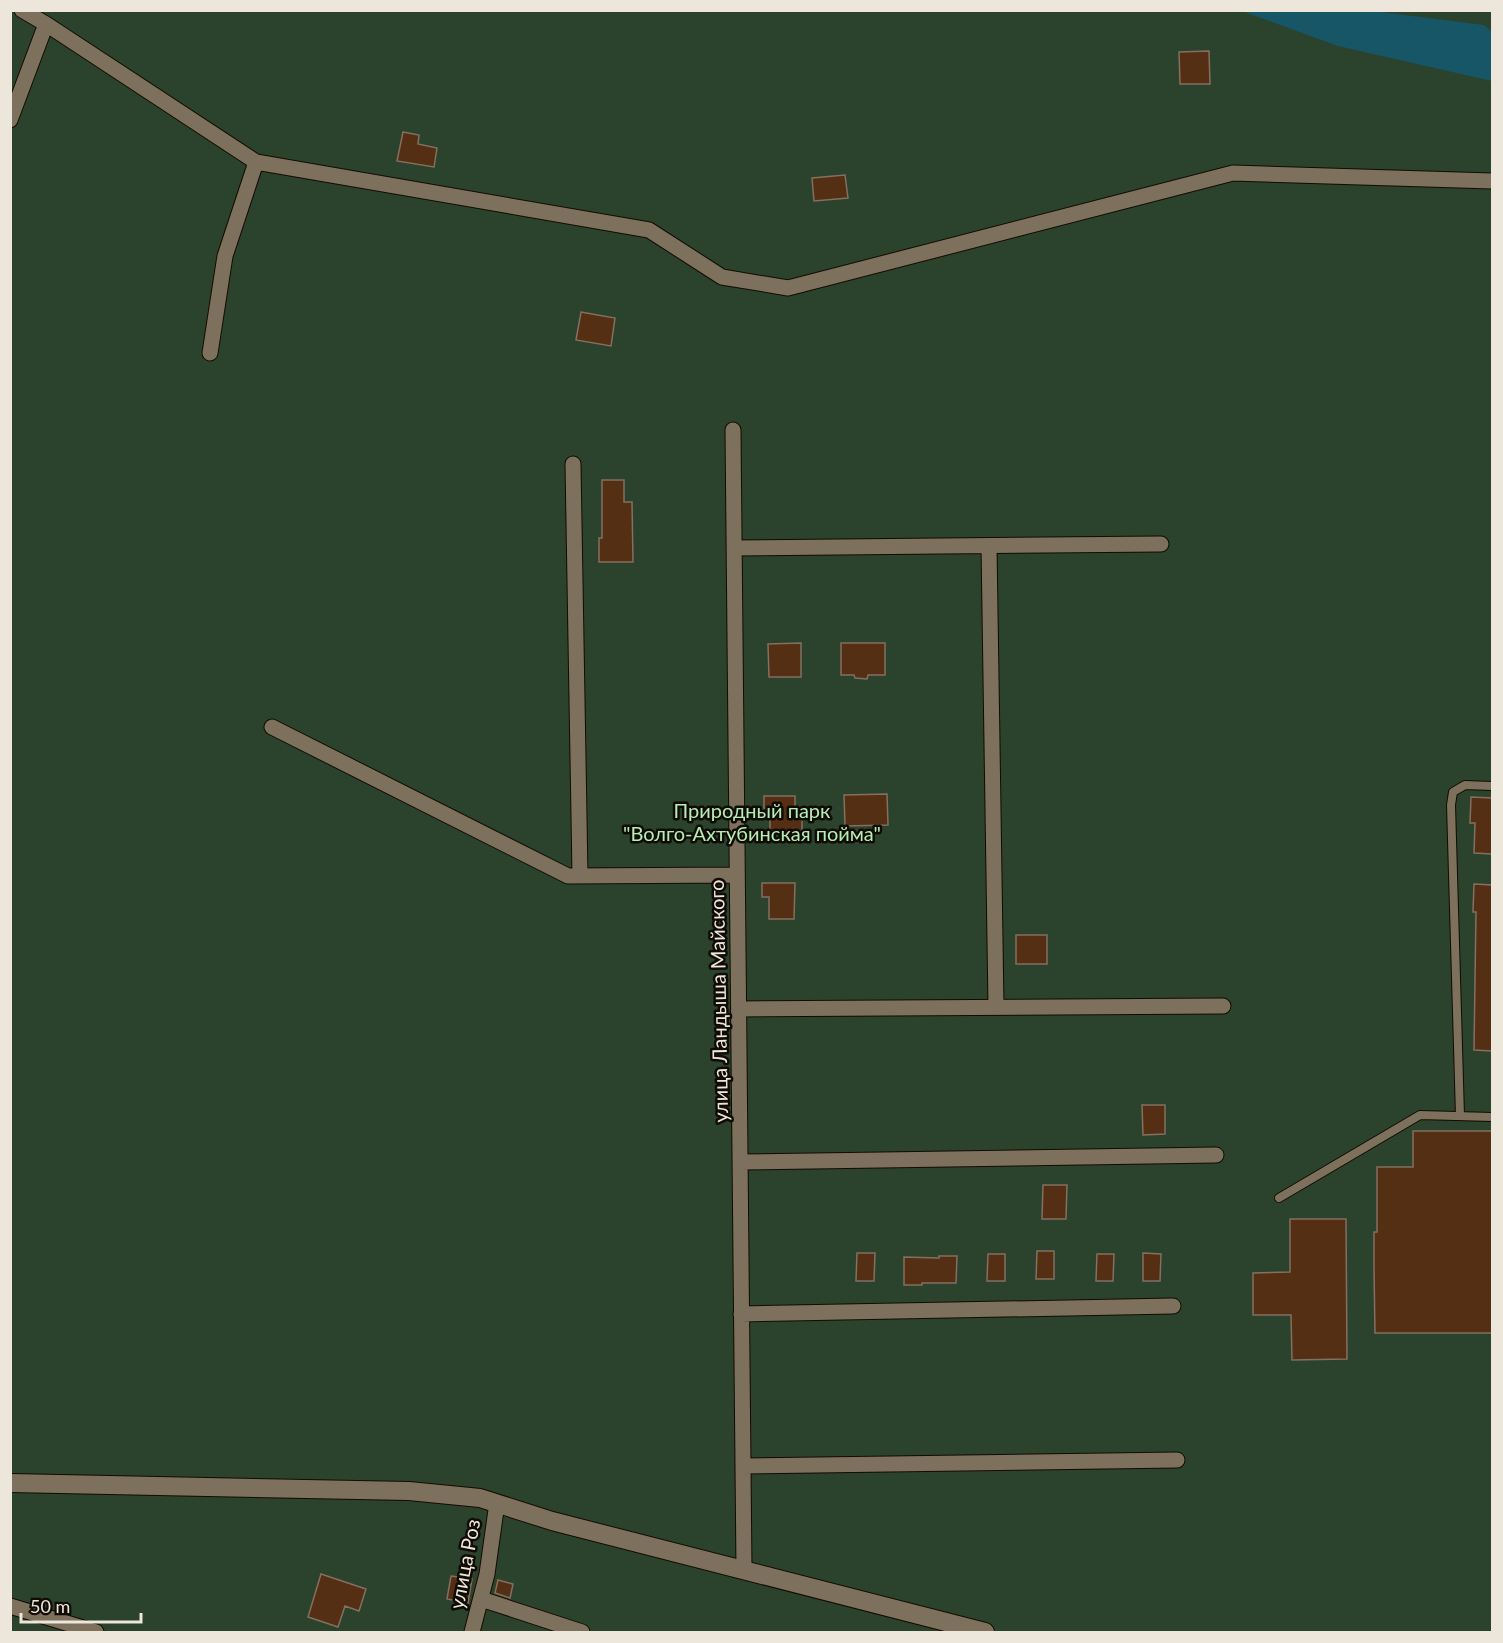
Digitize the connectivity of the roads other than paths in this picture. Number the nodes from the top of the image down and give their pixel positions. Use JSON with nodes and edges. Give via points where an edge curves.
{"nodes":[{"id":1,"x":22,"y":10,"type":"edge"},
{"id":2,"x":46,"y":24,"type":"junction"},
{"id":3,"x":10,"y":120,"type":"edge"},
{"id":4,"x":256,"y":162,"type":"junction"},
{"id":5,"x":1492,"y":181,"type":"edge"},
{"id":6,"x":210,"y":353,"type":"dead end"},
{"id":7,"x":734,"y":430,"type":"dead end"},
{"id":8,"x":573,"y":464,"type":"dead end"},
{"id":9,"x":1161,"y":544,"type":"dead end"},
{"id":10,"x":989,"y":546,"type":"junction"},
{"id":11,"x":734,"y":549,"type":"junction"},
{"id":12,"x":272,"y":727,"type":"dead end"},
{"id":13,"x":1492,"y":786,"type":"edge"},
{"id":14,"x":737,"y":875,"type":"junction"},
{"id":15,"x":580,"y":876,"type":"junction"},
{"id":16,"x":1223,"y":1006,"type":"dead end"},
{"id":17,"x":996,"y":1007,"type":"junction"},
{"id":18,"x":739,"y":1009,"type":"junction"},
{"id":19,"x":1460,"y":1116,"type":"junction"},
{"id":20,"x":1492,"y":1118,"type":"edge"},
{"id":21,"x":1216,"y":1155,"type":"dead end"},
{"id":22,"x":740,"y":1162,"type":"junction"},
{"id":23,"x":1279,"y":1198,"type":"dead end"},
{"id":24,"x":1173,"y":1306,"type":"dead end"},
{"id":25,"x":741,"y":1314,"type":"junction"},
{"id":26,"x":1177,"y":1460,"type":"dead end"},
{"id":27,"x":743,"y":1466,"type":"junction"},
{"id":28,"x":10,"y":1483,"type":"edge"},
{"id":29,"x":497,"y":1503,"type":"junction"},
{"id":30,"x":744,"y":1570,"type":"junction"},
{"id":31,"x":481,"y":1599,"type":"junction"},
{"id":32,"x":10,"y":1606,"type":"edge"},
{"id":33,"x":96,"y":1632,"type":"edge"},
{"id":34,"x":471,"y":1632,"type":"edge"},
{"id":35,"x":582,"y":1632,"type":"edge"},
{"id":36,"x":985,"y":1632,"type":"edge"}],
"edges":[{"from":1,"to":2,"type":"street"},
{"from":2,"to":3,"type":"street"},
{"from":2,"to":4,"type":"street"},
{"from":4,"to":5,"type":"street","via":[[649,231],[722,277],[788,288],[1233,173]]},
{"from":4,"to":6,"type":"street","via":[[225,256]]},
{"from":7,"to":11,"type":"street","name":"улица Ландыша Майского"},
{"from":8,"to":15,"type":"street"},
{"from":9,"to":10,"type":"street"},
{"from":10,"to":11,"type":"street"},
{"from":10,"to":17,"type":"street"},
{"from":11,"to":14,"type":"street","name":"улица Ландыша Майского"},
{"from":12,"to":15,"type":"street","via":[[568,876]]},
{"from":13,"to":19,"type":"lane","via":[[1465,785],[1453,792],[1451,805]]},
{"from":14,"to":15,"type":"street"},
{"from":14,"to":18,"type":"street","name":"улица Ландыша Майского"},
{"from":16,"to":17,"type":"street"},
{"from":17,"to":18,"type":"street"},
{"from":18,"to":22,"type":"street","name":"улица Ландыша Майского"},
{"from":19,"to":20,"type":"lane"},
{"from":19,"to":23,"type":"lane","via":[[1420,1115]]},
{"from":21,"to":22,"type":"street"},
{"from":22,"to":25,"type":"street","name":"улица Ландыша Майского"},
{"from":24,"to":25,"type":"street"},
{"from":25,"to":27,"type":"street","name":"улица Ландыша Майского"},
{"from":26,"to":27,"type":"street"},
{"from":27,"to":30,"type":"street","name":"улица Ландыша Майского"},
{"from":28,"to":29,"type":"street","via":[[409,1491]]},
{"from":29,"to":30,"type":"street"},
{"from":29,"to":31,"type":"street","name":"улица Роз"},
{"from":30,"to":36,"type":"street"},
{"from":31,"to":34,"type":"street","name":"улица Роз"},
{"from":31,"to":35,"type":"street"},
{"from":32,"to":33,"type":"street"}]}
